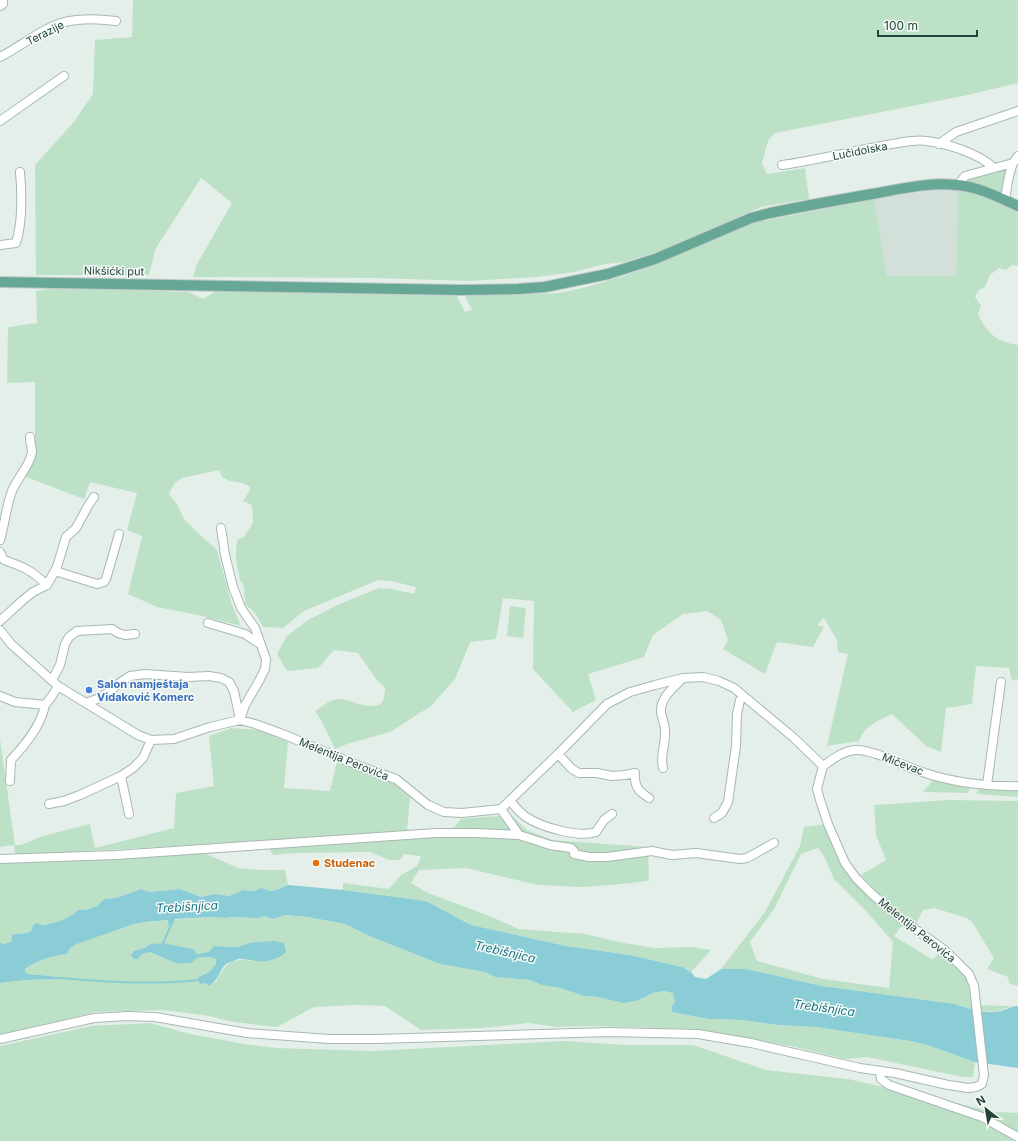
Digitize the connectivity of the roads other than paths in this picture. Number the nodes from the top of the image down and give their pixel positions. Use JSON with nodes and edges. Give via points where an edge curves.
{"nodes":[{"id":1,"x":0,"y":0,"type":"edge"},
{"id":2,"x":0,"y":6,"type":"edge"},
{"id":3,"x":116,"y":20,"type":"dead end"},
{"id":4,"x":0,"y":57,"type":"edge"},
{"id":5,"x":64,"y":76,"type":"dead end"},
{"id":6,"x":1018,"y":111,"type":"edge"},
{"id":7,"x":0,"y":120,"type":"edge"},
{"id":8,"x":939,"y":144,"type":"junction"},
{"id":9,"x":1016,"y":160,"type":"edge"},
{"id":10,"x":782,"y":165,"type":"dead end"},
{"id":11,"x":994,"y":168,"type":"junction"},
{"id":12,"x":20,"y":172,"type":"dead end"},
{"id":13,"x":958,"y":185,"type":"junction"},
{"id":14,"x":1005,"y":200,"type":"junction"},
{"id":15,"x":1018,"y":206,"type":"edge"},
{"id":16,"x":0,"y":245,"type":"edge"},
{"id":17,"x":0,"y":282,"type":"edge"},
{"id":18,"x":30,"y":437,"type":"dead end"},
{"id":19,"x":94,"y":497,"type":"dead end"},
{"id":20,"x":220,"y":528,"type":"dead end"},
{"id":21,"x":119,"y":534,"type":"dead end"},
{"id":22,"x":0,"y":540,"type":"edge"},
{"id":23,"x":0,"y":552,"type":"edge"},
{"id":24,"x":55,"y":571,"type":"junction"},
{"id":25,"x":47,"y":585,"type":"junction"},
{"id":26,"x":0,"y":621,"type":"edge"},
{"id":27,"x":208,"y":623,"type":"dead end"},
{"id":28,"x":0,"y":630,"type":"edge"},
{"id":29,"x":135,"y":634,"type":"dead end"},
{"id":30,"x":260,"y":644,"type":"junction"},
{"id":31,"x":683,"y":678,"type":"junction"},
{"id":32,"x":1001,"y":682,"type":"dead end"},
{"id":33,"x":55,"y":683,"type":"junction"},
{"id":34,"x":0,"y":696,"type":"edge"},
{"id":35,"x":743,"y":696,"type":"junction"},
{"id":36,"x":86,"y":703,"type":"junction"},
{"id":37,"x":45,"y":705,"type":"junction"},
{"id":38,"x":240,"y":720,"type":"junction"},
{"id":39,"x":151,"y":740,"type":"junction"},
{"id":40,"x":558,"y":754,"type":"junction"},
{"id":41,"x":823,"y":766,"type":"junction"},
{"id":42,"x":663,"y":768,"type":"dead end"},
{"id":43,"x":121,"y":776,"type":"junction"},
{"id":44,"x":10,"y":781,"type":"dead end"},
{"id":45,"x":987,"y":785,"type":"junction"},
{"id":46,"x":1018,"y":786,"type":"edge"},
{"id":47,"x":649,"y":798,"type":"dead end"},
{"id":48,"x":510,"y":801,"type":"junction"},
{"id":49,"x":49,"y":804,"type":"dead end"},
{"id":50,"x":501,"y":810,"type":"junction"},
{"id":51,"x":128,"y":814,"type":"dead end"},
{"id":52,"x":612,"y":814,"type":"dead end"},
{"id":53,"x":714,"y":818,"type":"dead end"},
{"id":54,"x":519,"y":835,"type":"junction"},
{"id":55,"x":774,"y":843,"type":"dead end"},
{"id":56,"x":0,"y":859,"type":"edge"},
{"id":57,"x":0,"y":1039,"type":"edge"},
{"id":58,"x":880,"y":1072,"type":"junction"},
{"id":59,"x":1018,"y":1137,"type":"edge"}],
"edges":[{"from":1,"to":2,"type":"street","via":[[3,4]]},
{"from":3,"to":4,"type":"street","name":"Terazije","via":[[91,18],[68,21],[50,28]]},
{"from":5,"to":7,"type":"street"},
{"from":6,"to":8,"type":"street","via":[[956,132]]},
{"from":8,"to":10,"type":"street","name":"Lučidolska","via":[[926,140],[903,142]]},
{"from":8,"to":11,"type":"street","name":"Lučidolska","via":[[979,156]]},
{"from":9,"to":11,"type":"street"},
{"from":9,"to":14,"type":"street","via":[[1009,171]]},
{"from":11,"to":13,"type":"street","via":[[965,176]]},
{"from":12,"to":16,"type":"street","via":[[19,234],[16,243]]},
{"from":13,"to":14,"type":"main road","name":"Nikšićki put","via":[[974,188]]},
{"from":13,"to":17,"type":"main road","name":"Nikšićki put","via":[[909,188],[770,213],[751,218],[641,264],[545,287],[462,290]]},
{"from":14,"to":15,"type":"main road","name":"Nikšićki put"},
{"from":18,"to":22,"type":"street","via":[[32,453],[12,489]]},
{"from":19,"to":24,"type":"street","via":[[76,528],[66,538]]},
{"from":20,"to":30,"type":"street","via":[[233,587],[241,608],[255,628]]},
{"from":21,"to":24,"type":"street","via":[[104,582],[97,584]]},
{"from":23,"to":25,"type":"street","via":[[4,560],[20,565]]},
{"from":24,"to":25,"type":"street"},
{"from":25,"to":26,"type":"street","via":[[33,592]]},
{"from":27,"to":30,"type":"street","via":[[245,634]]},
{"from":28,"to":33,"type":"street","name":"Melentija Perovića","via":[[16,650]]},
{"from":29,"to":33,"type":"street","via":[[125,635],[112,629],[77,630],[65,644]]},
{"from":30,"to":38,"type":"street","via":[[266,659],[264,669]]},
{"from":31,"to":35,"type":"street","via":[[703,677],[719,681],[734,688]]},
{"from":31,"to":40,"type":"street","via":[[630,692],[607,704]]},
{"from":31,"to":42,"type":"street","via":[[662,703],[661,711],[666,732],[661,759]]},
{"from":32,"to":45,"type":"street"},
{"from":33,"to":36,"type":"street","name":"Melentija Perovića"},
{"from":33,"to":37,"type":"street","via":[[52,696]]},
{"from":34,"to":37,"type":"street","via":[[15,702]]},
{"from":35,"to":41,"type":"street"},
{"from":35,"to":53,"type":"street","via":[[737,714],[736,746],[728,802],[722,813]]},
{"from":36,"to":38,"type":"street","via":[[97,699],[130,676],[209,676],[229,682],[234,691]]},
{"from":36,"to":39,"type":"street","name":"Melentija Perovića","via":[[138,736]]},
{"from":37,"to":44,"type":"street","via":[[43,716],[11,760]]},
{"from":38,"to":39,"type":"street","name":"Melentija Perovića","via":[[174,739]]},
{"from":38,"to":50,"type":"street","name":"Melentija Perovića","via":[[396,779],[428,805],[444,812]]},
{"from":39,"to":43,"type":"street","via":[[143,758]]},
{"from":40,"to":47,"type":"street","via":[[579,773],[612,776],[635,773],[634,783]]},
{"from":40,"to":48,"type":"street"},
{"from":41,"to":45,"type":"street","name":"Mičevac","via":[[847,751],[857,750],[870,752],[932,775]]},
{"from":41,"to":58,"type":"street","name":"Melentija Perovića","via":[[817,789],[820,800],[828,824],[856,878],[905,922],[942,948],[969,974],[974,986],[984,1076],[982,1084],[968,1088]]},
{"from":43,"to":49,"type":"street","via":[[64,802]]},
{"from":43,"to":51,"type":"street"},
{"from":45,"to":46,"type":"street","name":"Mičevac"},
{"from":48,"to":50,"type":"street"},
{"from":48,"to":52,"type":"street","via":[[527,818],[538,823],[588,835],[596,832]]},
{"from":50,"to":54,"type":"street"},
{"from":54,"to":55,"type":"street","via":[[550,845],[571,848],[574,854],[589,857],[652,851],[672,855],[696,853],[740,859],[747,858]]},
{"from":54,"to":56,"type":"street","via":[[436,833],[116,855]]},
{"from":57,"to":58,"type":"street","via":[[94,1018],[128,1016],[155,1017],[247,1033],[329,1039],[667,1032],[698,1034],[751,1043]]},
{"from":58,"to":59,"type":"street","via":[[881,1079],[889,1085],[982,1117]]}]}
